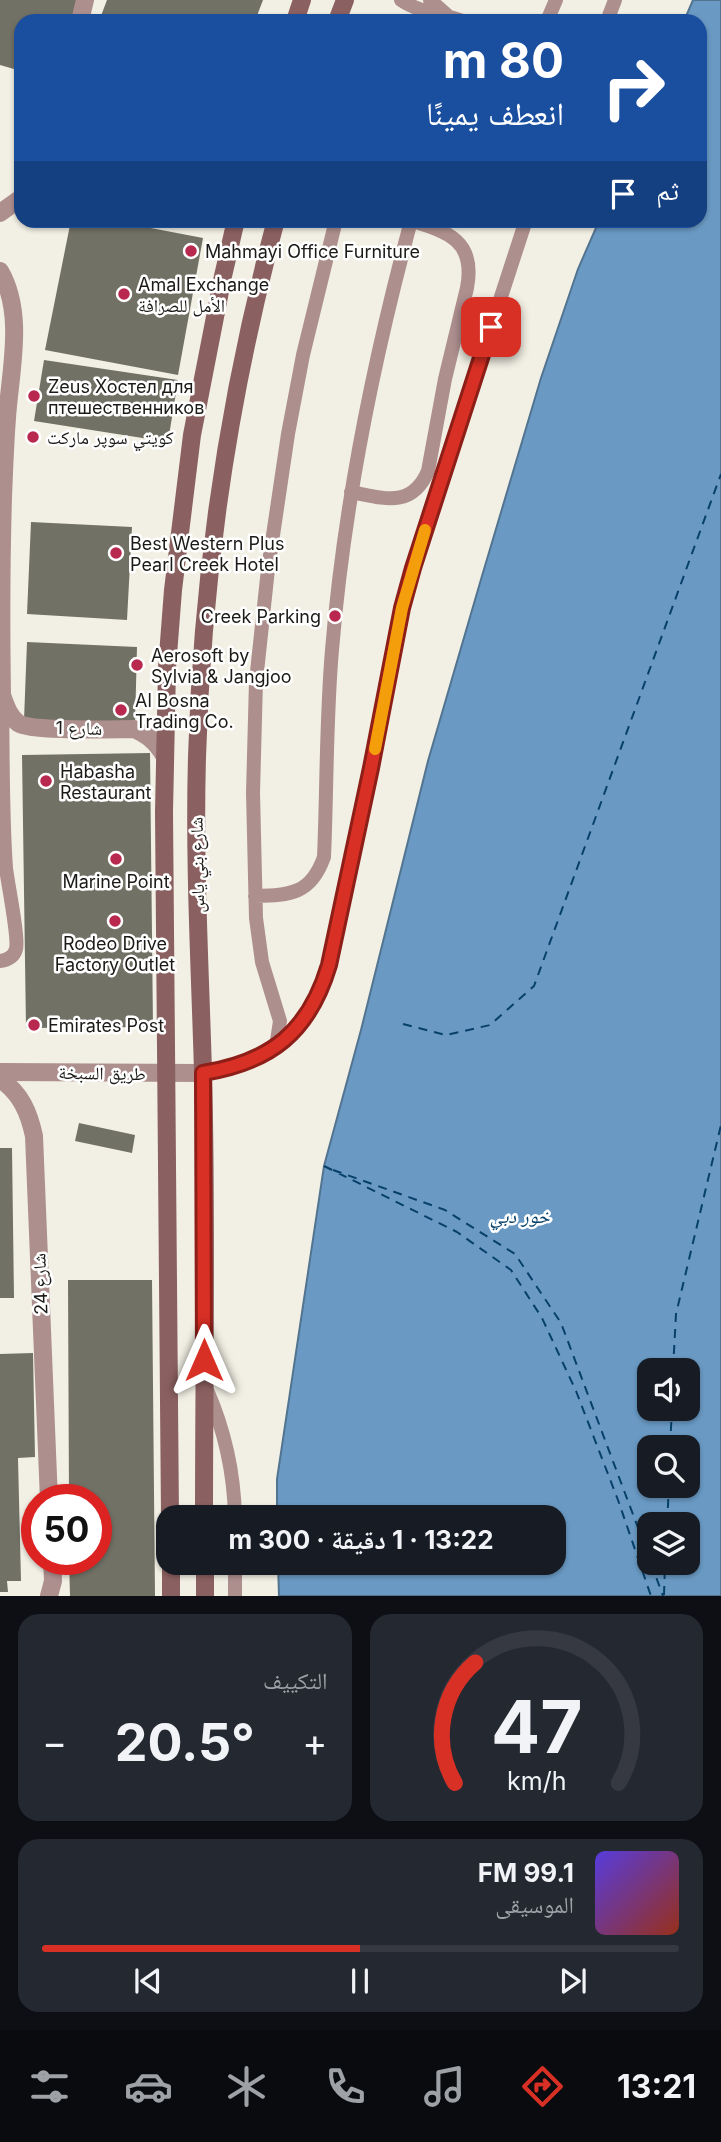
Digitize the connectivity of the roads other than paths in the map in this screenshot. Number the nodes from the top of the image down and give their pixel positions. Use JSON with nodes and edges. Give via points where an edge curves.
{"nodes":[{"id":1,"x":401,"y":0,"type":"edge"},
{"id":2,"x":430,"y":0,"type":"edge"},
{"id":3,"x":437,"y":14,"type":"edge"},
{"id":4,"x":446,"y":14,"type":"edge"},
{"id":5,"x":234,"y":228,"type":"edge"},
{"id":6,"x":274,"y":228,"type":"edge"},
{"id":7,"x":334,"y":228,"type":"edge"},
{"id":8,"x":408,"y":228,"type":"edge"},
{"id":9,"x":435,"y":228,"type":"edge"},
{"id":10,"x":523,"y":228,"type":"edge"},
{"id":11,"x":0,"y":271,"type":"edge"},
{"id":12,"x":351,"y":492,"type":"junction"},
{"id":13,"x":2,"y":695,"type":"junction"},
{"id":14,"x":164,"y":755,"type":"junction"},
{"id":15,"x":255,"y":896,"type":"junction"},
{"id":16,"x":0,"y":961,"type":"edge"},
{"id":17,"x":276,"y":1047,"type":"junction"},
{"id":18,"x":0,"y":1072,"type":"edge"},
{"id":19,"x":203,"y":1073,"type":"junction"},
{"id":20,"x":166,"y":1074,"type":"junction"},
{"id":21,"x":0,"y":1079,"type":"edge"},
{"id":22,"x":204,"y":1384,"type":"junction"},
{"id":23,"x":48,"y":1484,"type":"edge"},
{"id":24,"x":170,"y":1505,"type":"edge"},
{"id":25,"x":204,"y":1505,"type":"edge"},
{"id":26,"x":233,"y":1505,"type":"edge"},
{"id":27,"x":52,"y":1575,"type":"edge"},
{"id":28,"x":171,"y":1575,"type":"edge"},
{"id":29,"x":205,"y":1575,"type":"edge"},
{"id":30,"x":235,"y":1575,"type":"edge"},
{"id":31,"x":49,"y":1596,"type":"edge"},
{"id":32,"x":171,"y":1596,"type":"edge"},
{"id":33,"x":205,"y":1596,"type":"edge"},
{"id":34,"x":235,"y":1596,"type":"edge"}],
"edges":[{"from":1,"to":3,"type":"lane"},
{"from":2,"to":4,"type":"lane"},
{"from":5,"to":14,"type":"main road","name":"شارع بني ياس","via":[[206,357],[181,512]]},
{"from":6,"to":19,"type":"main road","name":"شارع بني ياس","via":[[230,432],[205,626],[196,820]]},
{"from":7,"to":15,"type":"lane","via":[[288,434],[261,625],[253,737]]},
{"from":8,"to":12,"type":"lane"},
{"from":9,"to":12,"type":"lane","via":[[461,246],[470,274],[428,471],[423,482],[405,497]]},
{"from":10,"to":17,"type":"lane","via":[[407,588],[329,965],[308,1014]]},
{"from":11,"to":13,"type":"street","via":[[13,307],[14,335],[3,499]]},
{"from":12,"to":15,"type":"lane","via":[[332,649],[324,857],[319,872],[296,892]]},
{"from":13,"to":14,"type":"street","name":"شارع 1","via":[[10,715],[24,726],[134,729],[157,743]]},
{"from":13,"to":16,"type":"lane","via":[[4,838],[17,942],[13,955]]},
{"from":14,"to":20,"type":"main road","name":"شارع بني ياس"},
{"from":15,"to":17,"type":"lane","via":[[262,962],[281,1021]]},
{"from":17,"to":19,"type":"lane","via":[[241,1065]]},
{"from":18,"to":20,"type":"street","name":"طريق السبخة"},
{"from":19,"to":20,"type":"street","name":"طريق السبخة"},
{"from":19,"to":22,"type":"main road","name":"شارع بني ياس"},
{"from":20,"to":24,"type":"main road","name":"شارع بني ياس"},
{"from":21,"to":23,"type":"street","name":"شارع 24","via":[[20,1098],[34,1136]]},
{"from":22,"to":25,"type":"main road","name":"شارع بني ياس"},
{"from":22,"to":26,"type":"lane","via":[[227,1444]]},
{"from":27,"to":31,"type":"street"},
{"from":28,"to":32,"type":"main road"},
{"from":29,"to":33,"type":"main road"},
{"from":30,"to":34,"type":"lane"}]}
